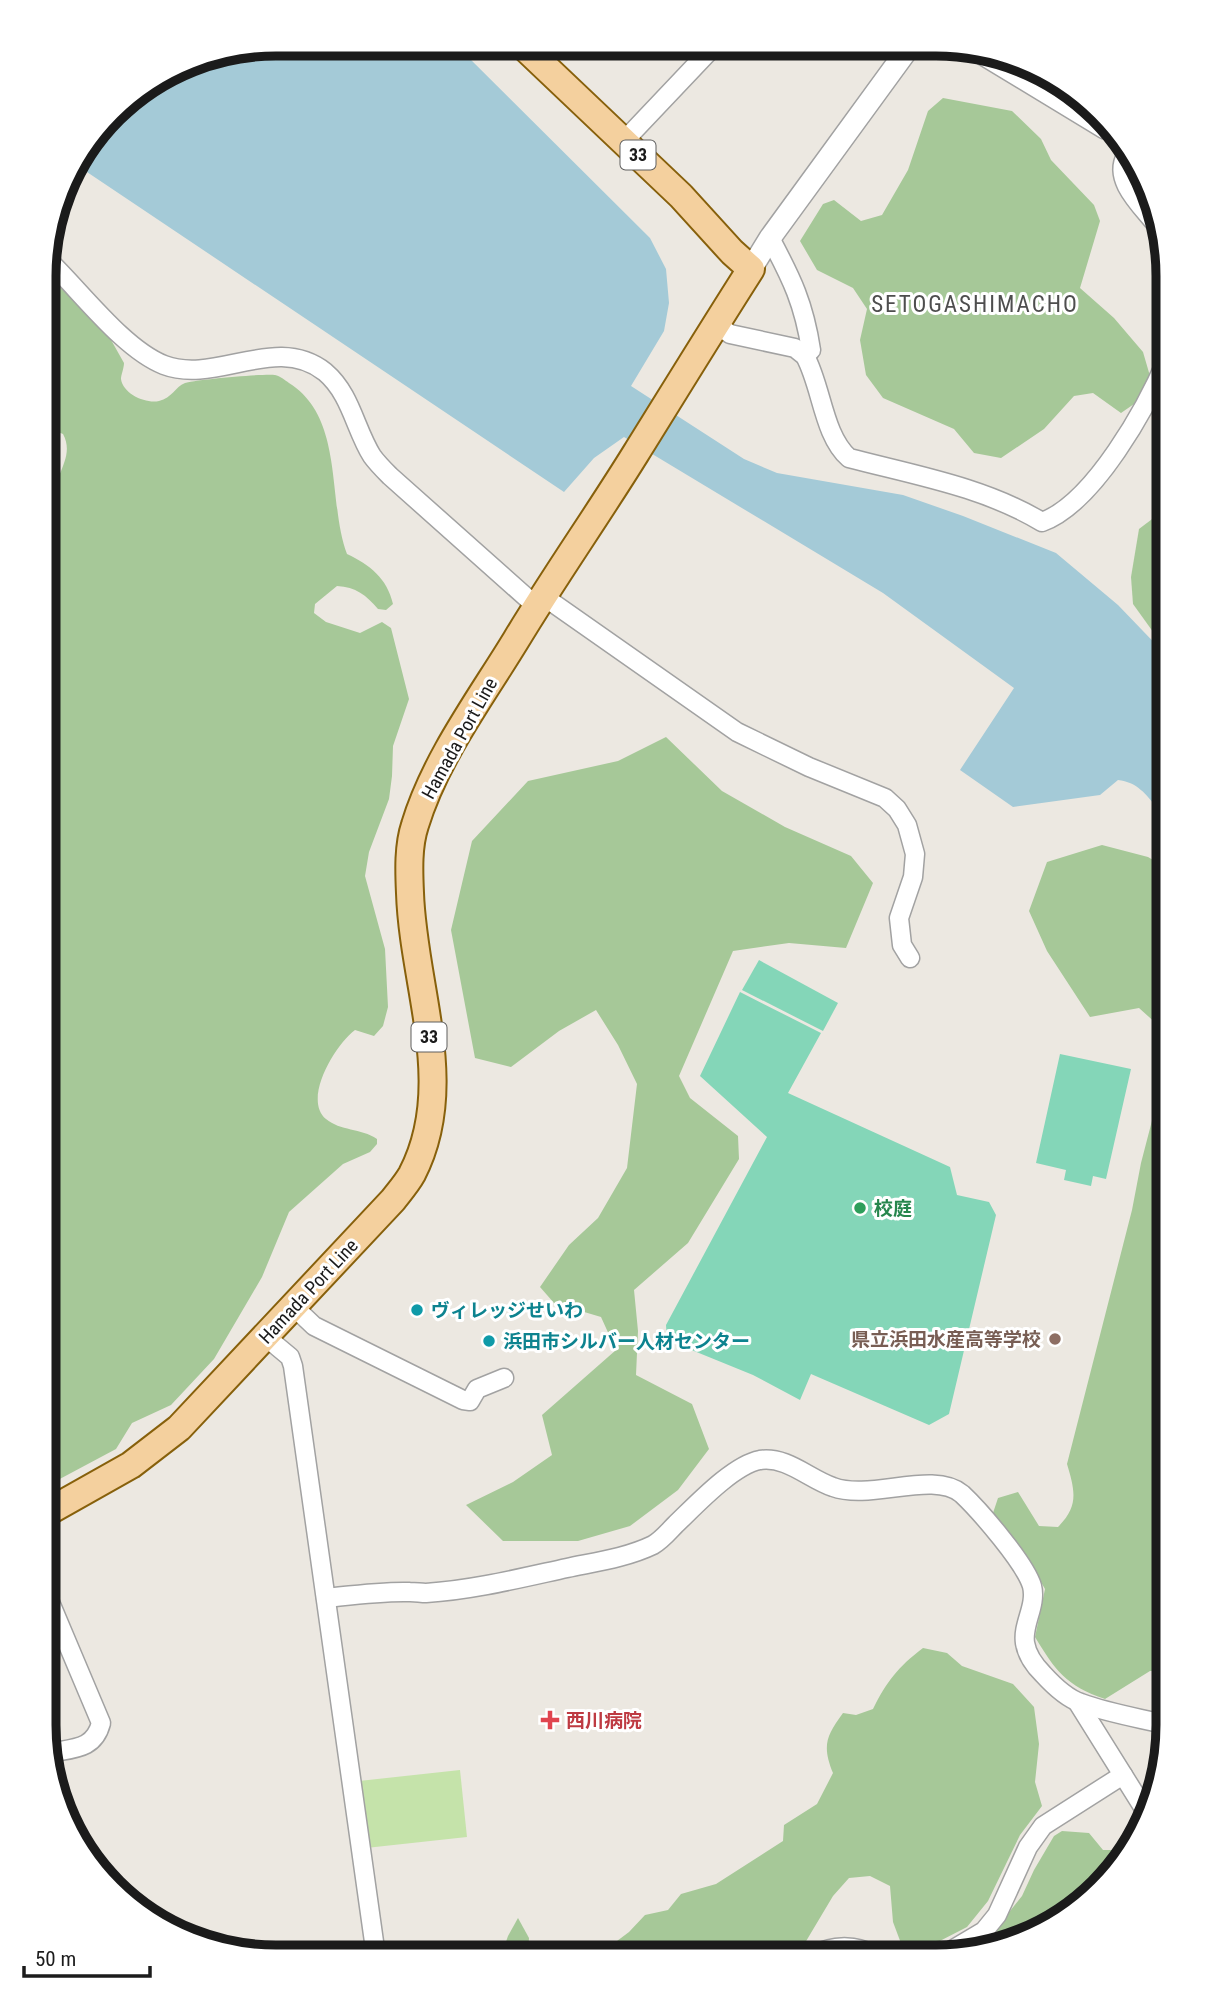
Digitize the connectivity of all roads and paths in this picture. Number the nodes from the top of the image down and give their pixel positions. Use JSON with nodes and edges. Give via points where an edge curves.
{"nodes":[{"id":1,"x":534,"y":56,"type":"edge"},
{"id":2,"x":705,"y":56,"type":"edge"},
{"id":3,"x":903,"y":56,"type":"edge"},
{"id":4,"x":1005,"y":68,"type":"edge"},
{"id":5,"x":1092,"y":120,"type":"edge"},
{"id":6,"x":624,"y":141,"type":"junction"},
{"id":7,"x":1123,"y":161,"type":"edge"},
{"id":8,"x":1147,"y":212,"type":"edge"},
{"id":9,"x":771,"y":238,"type":"junction"},
{"id":10,"x":56,"y":269,"type":"edge"},
{"id":11,"x":751,"y":269,"type":"junction"},
{"id":12,"x":716,"y":324,"type":"junction"},
{"id":13,"x":805,"y":356,"type":"junction"},
{"id":14,"x":1156,"y":381,"type":"edge"},
{"id":15,"x":540,"y":601,"type":"junction"},
{"id":16,"x":910,"y":958,"type":"dead end"},
{"id":17,"x":293,"y":1307,"type":"junction"},
{"id":18,"x":266,"y":1337,"type":"junction"},
{"id":19,"x":504,"y":1378,"type":"dead end"},
{"id":20,"x":56,"y":1507,"type":"edge"},
{"id":21,"x":687,"y":1533,"type":"dead end"},
{"id":22,"x":656,"y":1543,"type":"junction"},
{"id":23,"x":326,"y":1598,"type":"junction"},
{"id":24,"x":56,"y":1614,"type":"edge"},
{"id":25,"x":1078,"y":1703,"type":"junction"},
{"id":26,"x":1156,"y":1722,"type":"edge"},
{"id":27,"x":58,"y":1751,"type":"edge"},
{"id":28,"x":1123,"y":1775,"type":"junction"},
{"id":29,"x":1141,"y":1804,"type":"edge"},
{"id":30,"x":964,"y":1943,"type":"edge"},
{"id":31,"x":374,"y":1945,"type":"edge"}],
"edges":[{"from":1,"to":6,"type":"main road","number":"33"},
{"from":2,"to":6,"type":"street"},
{"from":3,"to":9,"type":"street"},
{"from":4,"to":5,"type":"street"},
{"from":6,"to":11,"type":"main road","number":"33"},
{"from":7,"to":8,"type":"street","via":[[1122,181]]},
{"from":9,"to":11,"type":"street"},
{"from":9,"to":13,"type":"street","via":[[807,319],[811,350]]},
{"from":10,"to":15,"type":"street","via":[[128,343],[164,365],[186,371],[275,356],[309,362],[324,372],[344,395],[372,456],[390,476]]},
{"from":11,"to":12,"type":"main road","name":"Hamada Port Line","number":"33"},
{"from":12,"to":13,"type":"street","via":[[730,334],[794,348]]},
{"from":12,"to":15,"type":"main road","name":"Hamada Port Line","number":"33"},
{"from":13,"to":14,"type":"street","via":[[834,438],[849,458],[977,493],[1042,522],[1056,517],[1105,470]]},
{"from":15,"to":16,"type":"street","via":[[737,732],[885,798],[897,809],[915,854],[913,877],[899,919],[902,945]]},
{"from":15,"to":17,"type":"main road","name":"Hamada Port Line","number":"33","via":[[445,757],[414,828],[409,867],[411,910],[433,1066],[433,1110],[427,1135],[411,1176],[393,1200]]},
{"from":17,"to":18,"type":"main road","name":"Hamada Port Line","number":"33"},
{"from":17,"to":19,"type":"street","via":[[314,1326],[463,1400],[470,1401],[477,1390]]},
{"from":18,"to":20,"type":"main road","name":"Hamada Port Line","number":"33","via":[[163,1440],[131,1465]]},
{"from":18,"to":23,"type":"street","via":[[290,1357],[293,1366]]},
{"from":21,"to":22,"type":"street"},
{"from":22,"to":23,"type":"street","via":[[633,1554],[512,1580],[424,1593]]},
{"from":22,"to":25,"type":"street","via":[[726,1479],[761,1460],[779,1462],[846,1491],[947,1486],[960,1493],[1026,1573],[1033,1598],[1026,1648],[1054,1686]]},
{"from":23,"to":31,"type":"street"},
{"from":24,"to":27,"type":"street","via":[[101,1723],[88,1745]]},
{"from":25,"to":26,"type":"street"},
{"from":25,"to":28,"type":"street"},
{"from":28,"to":29,"type":"street"},
{"from":28,"to":30,"type":"street","via":[[1043,1826],[1028,1847],[997,1914],[984,1931]]}]}
